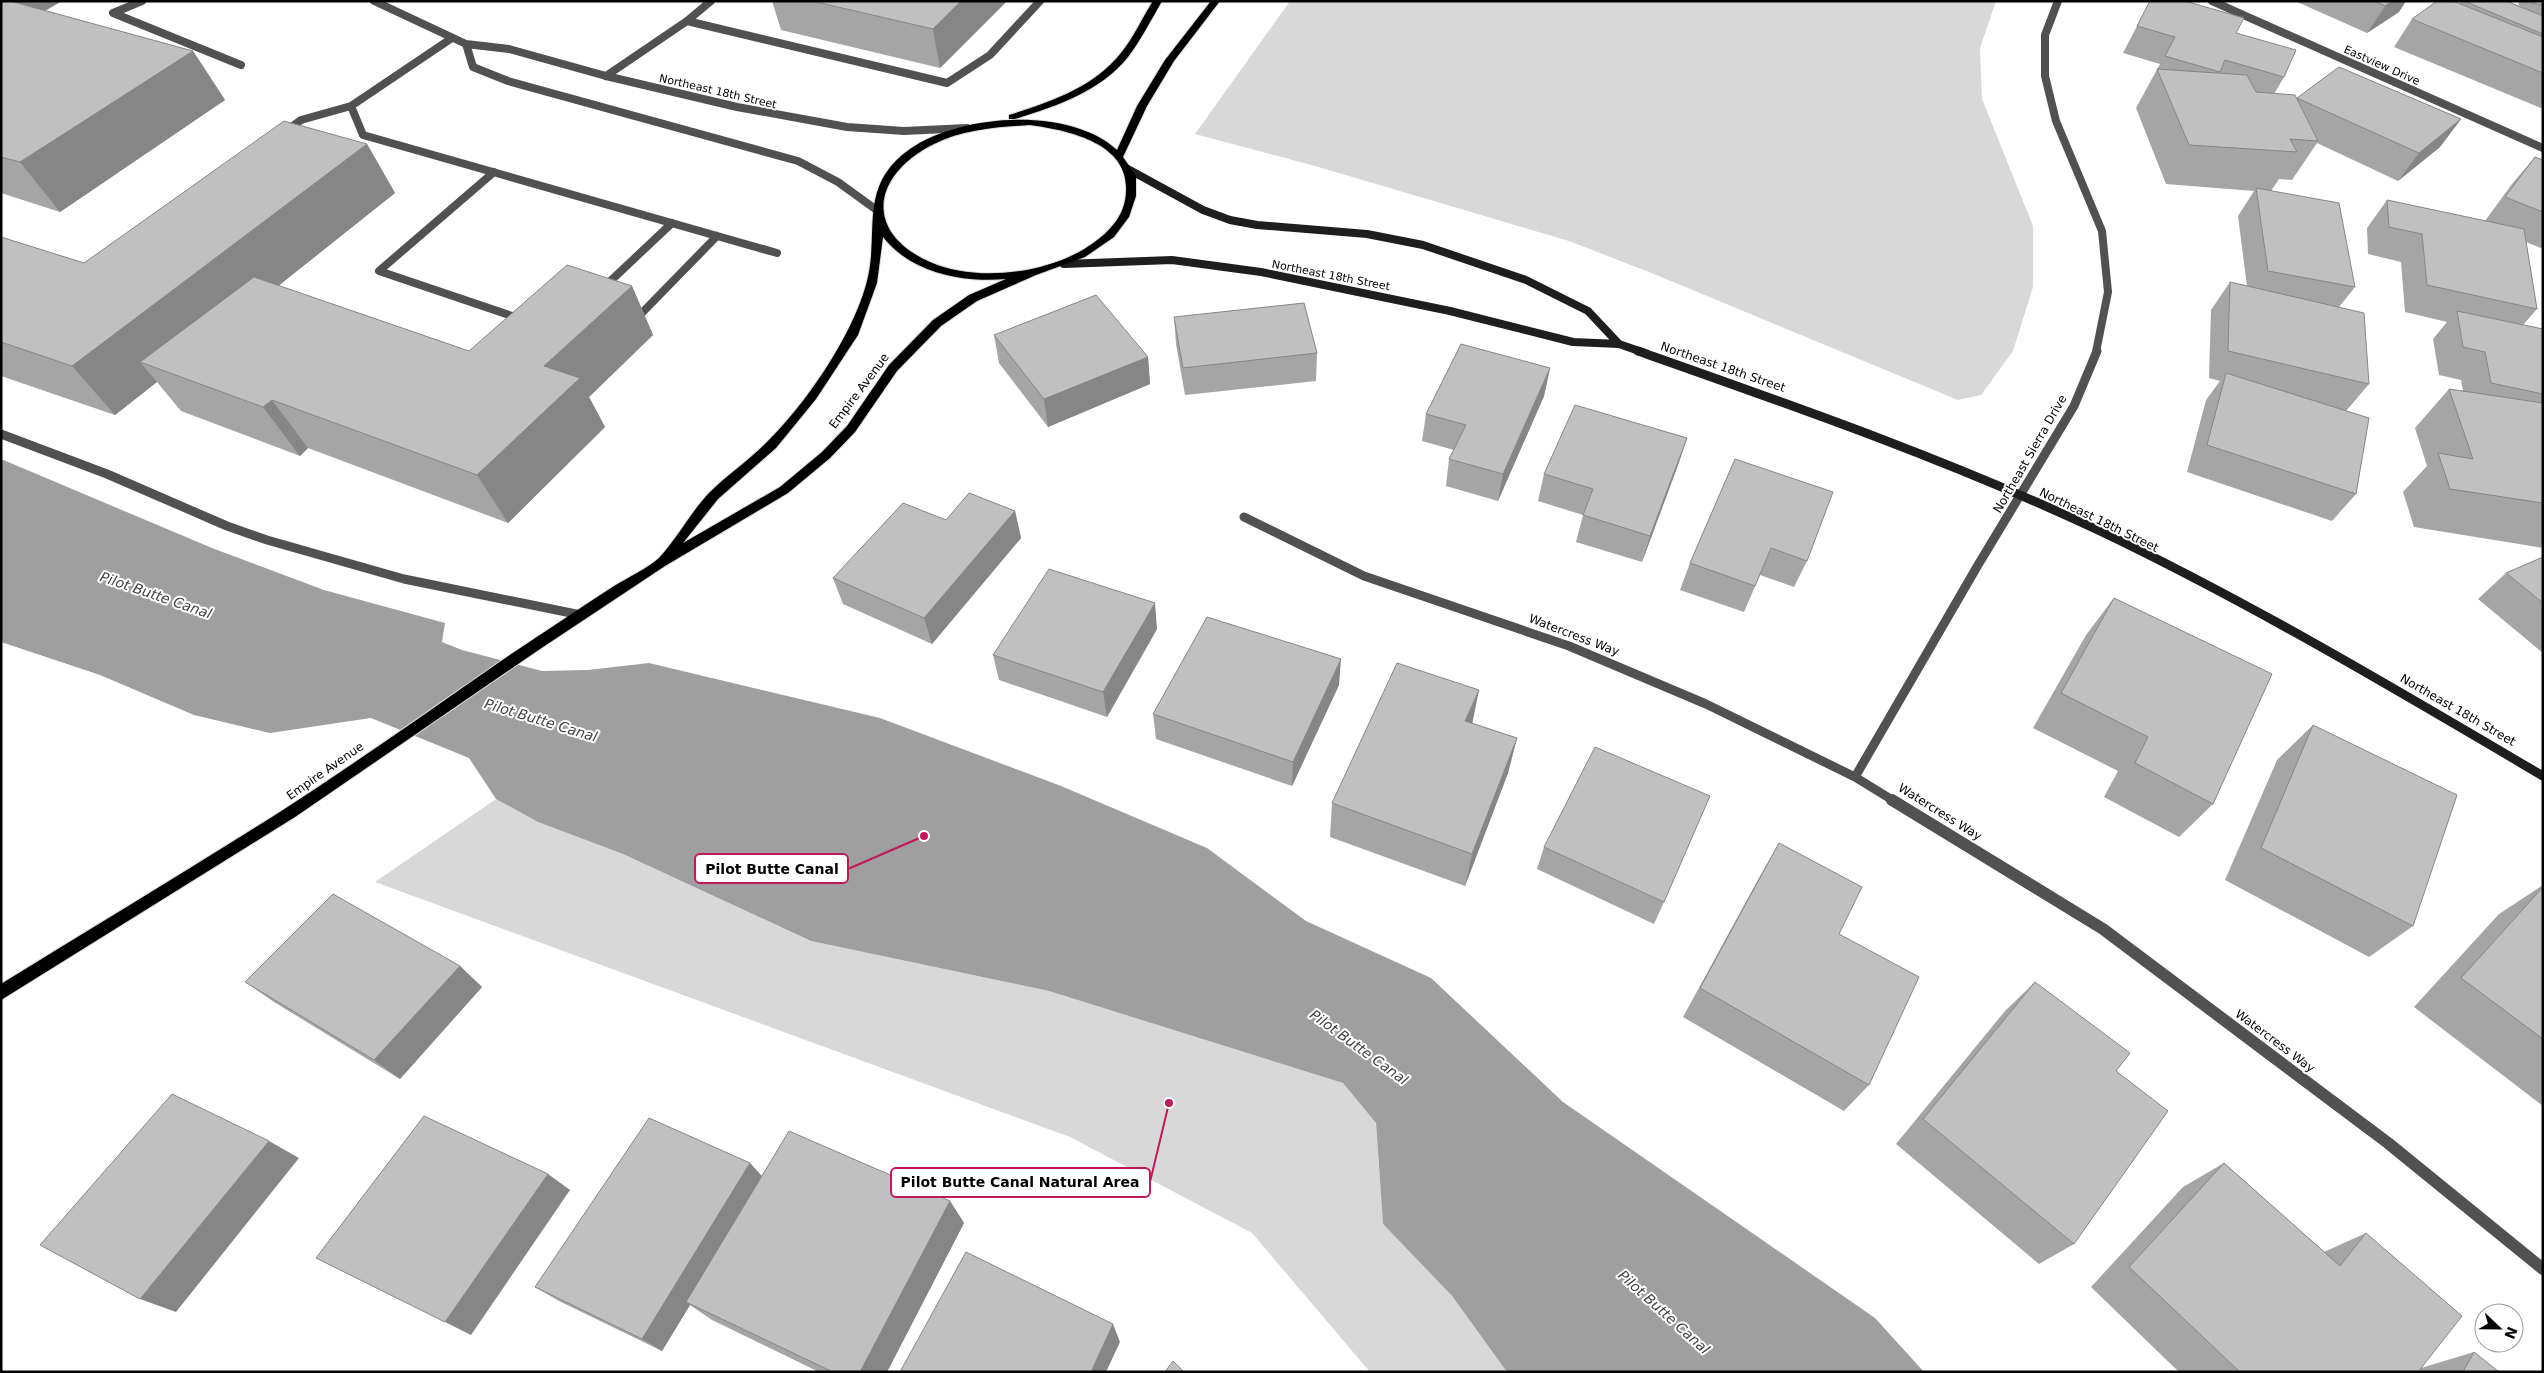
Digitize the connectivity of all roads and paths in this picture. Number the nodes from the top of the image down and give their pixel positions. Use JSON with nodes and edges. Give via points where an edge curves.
{"nodes":[{"id":1,"x":142,"y":1,"type":"edge"},
{"id":2,"x":374,"y":1,"type":"edge"},
{"id":3,"x":711,"y":1,"type":"edge"},
{"id":4,"x":1040,"y":1,"type":"edge"},
{"id":5,"x":1158,"y":1,"type":"edge"},
{"id":6,"x":1216,"y":1,"type":"edge"},
{"id":7,"x":2058,"y":1,"type":"edge"},
{"id":8,"x":2212,"y":1,"type":"edge"},
{"id":9,"x":687,"y":21,"type":"junction"},
{"id":10,"x":452,"y":38,"type":"junction"},
{"id":11,"x":466,"y":44,"type":"junction"},
{"id":12,"x":241,"y":65,"type":"dead end"},
{"id":13,"x":606,"y":76,"type":"junction"},
{"id":14,"x":352,"y":106,"type":"junction"},
{"id":15,"x":993,"y":123,"type":"junction"},
{"id":16,"x":970,"y":128,"type":"junction"},
{"id":17,"x":277,"y":137,"type":"edge"},
{"id":18,"x":2543,"y":148,"type":"edge"},
{"id":19,"x":1119,"y":156,"type":"junction"},
{"id":20,"x":1126,"y":168,"type":"junction"},
{"id":21,"x":494,"y":172,"type":"junction"},
{"id":22,"x":878,"y":216,"type":"junction"},
{"id":23,"x":672,"y":223,"type":"junction"},
{"id":24,"x":717,"y":236,"type":"junction"},
{"id":25,"x":777,"y":253,"type":"dead end"},
{"id":26,"x":1064,"y":264,"type":"junction"},
{"id":27,"x":1033,"y":272,"type":"junction"},
{"id":28,"x":593,"y":298,"type":"edge"},
{"id":29,"x":636,"y":319,"type":"dead end"},
{"id":30,"x":528,"y":322,"type":"edge"},
{"id":31,"x":1619,"y":344,"type":"junction"},
{"id":32,"x":1,"y":434,"type":"edge"},
{"id":33,"x":2021,"y":496,"type":"junction"},
{"id":34,"x":1244,"y":517,"type":"dead end"},
{"id":35,"x":660,"y":563,"type":"junction"},
{"id":36,"x":581,"y":615,"type":"junction"},
{"id":37,"x":2543,"y":776,"type":"edge"},
{"id":38,"x":1856,"y":777,"type":"junction"},
{"id":39,"x":1,"y":993,"type":"edge"},
{"id":40,"x":2543,"y":1269,"type":"edge"}],
"edges":[{"from":1,"to":12,"type":"street","via":[[113,13]]},
{"from":2,"to":10,"type":"street","name":"Northeast 18th Street"},
{"from":3,"to":9,"type":"street"},
{"from":4,"to":9,"type":"street","via":[[990,55],[947,83]]},
{"from":5,"to":15,"type":"highway","via":[[1124,56],[1107,74],[1044,107]]},
{"from":6,"to":19,"type":"highway","via":[[1170,60],[1142,106]]},
{"from":7,"to":33,"type":"street","name":"Northeast Sierra Drive","via":[[2045,35],[2046,76],[2056,121],[2102,231],[2108,292],[2098,348],[2074,406]]},
{"from":8,"to":18,"type":"street","name":"Eastview Drive"},
{"from":9,"to":13,"type":"street"},
{"from":10,"to":11,"type":"street","name":"Northeast 18th Street"},
{"from":10,"to":14,"type":"street"},
{"from":11,"to":13,"type":"street","name":"Northeast 18th Street","via":[[508,49]]},
{"from":11,"to":22,"type":"street","via":[[473,67],[508,81],[798,161],[838,182]]},
{"from":13,"to":16,"type":"street","name":"Northeast 18th Street","via":[[818,123],[904,132]]},
{"from":14,"to":17,"type":"street","via":[[301,120]]},
{"from":14,"to":21,"type":"street","via":[[363,135]]},
{"from":15,"to":16,"type":"highway","name":"Empire Avenue"},
{"from":15,"to":19,"type":"highway","via":[[1030,122],[1066,127],[1097,138]]},
{"from":16,"to":22,"type":"highway","name":"Empire Avenue","via":[[918,148],[893,170],[878,195]]},
{"from":19,"to":20,"type":"highway"},
{"from":20,"to":26,"type":"highway","via":[[1132,177],[1132,201],[1121,225],[1097,247]]},
{"from":20,"to":31,"type":"main road","name":"Northeast 18th Street","via":[[1203,210],[1230,220],[1367,234],[1423,245],[1526,280],[1588,311]]},
{"from":21,"to":23,"type":"street"},
{"from":21,"to":30,"type":"street","via":[[379,271]]},
{"from":22,"to":27,"type":"highway","via":[[893,244],[920,262],[957,274],[992,278]]},
{"from":22,"to":35,"type":"highway","name":"Empire Avenue","via":[[872,283],[854,332],[812,396],[772,445],[714,496]]},
{"from":23,"to":24,"type":"street"},
{"from":23,"to":28,"type":"street"},
{"from":24,"to":25,"type":"street"},
{"from":24,"to":29,"type":"street"},
{"from":26,"to":27,"type":"highway"},
{"from":26,"to":31,"type":"main road","name":"Northeast 18th Street","via":[[1172,260],[1261,272],[1450,311],[1573,342]]},
{"from":27,"to":35,"type":"highway","name":"Empire Avenue","via":[[973,298],[937,323],[893,368],[851,429],[826,455],[784,490]]},
{"from":31,"to":33,"type":"main road","name":"Northeast 18th Street","via":[[1925,455]]},
{"from":32,"to":36,"type":"street","via":[[267,540],[404,579]]},
{"from":33,"to":37,"type":"main road","name":"Northeast 18th Street","via":[[2099,531],[2329,650]]},
{"from":33,"to":38,"type":"street","name":"Northeast Sierra Drive","via":[[1978,564]]},
{"from":34,"to":38,"type":"street","name":"Watercress Way","via":[[1364,576],[1569,646],[1706,704]]},
{"from":35,"to":36,"type":"highway","name":"Empire Avenue"},
{"from":36,"to":39,"type":"highway","name":"Empire Avenue","via":[[290,813]]},
{"from":38,"to":40,"type":"street","name":"Watercress Way","via":[[2103,928],[2388,1143]]}]}
